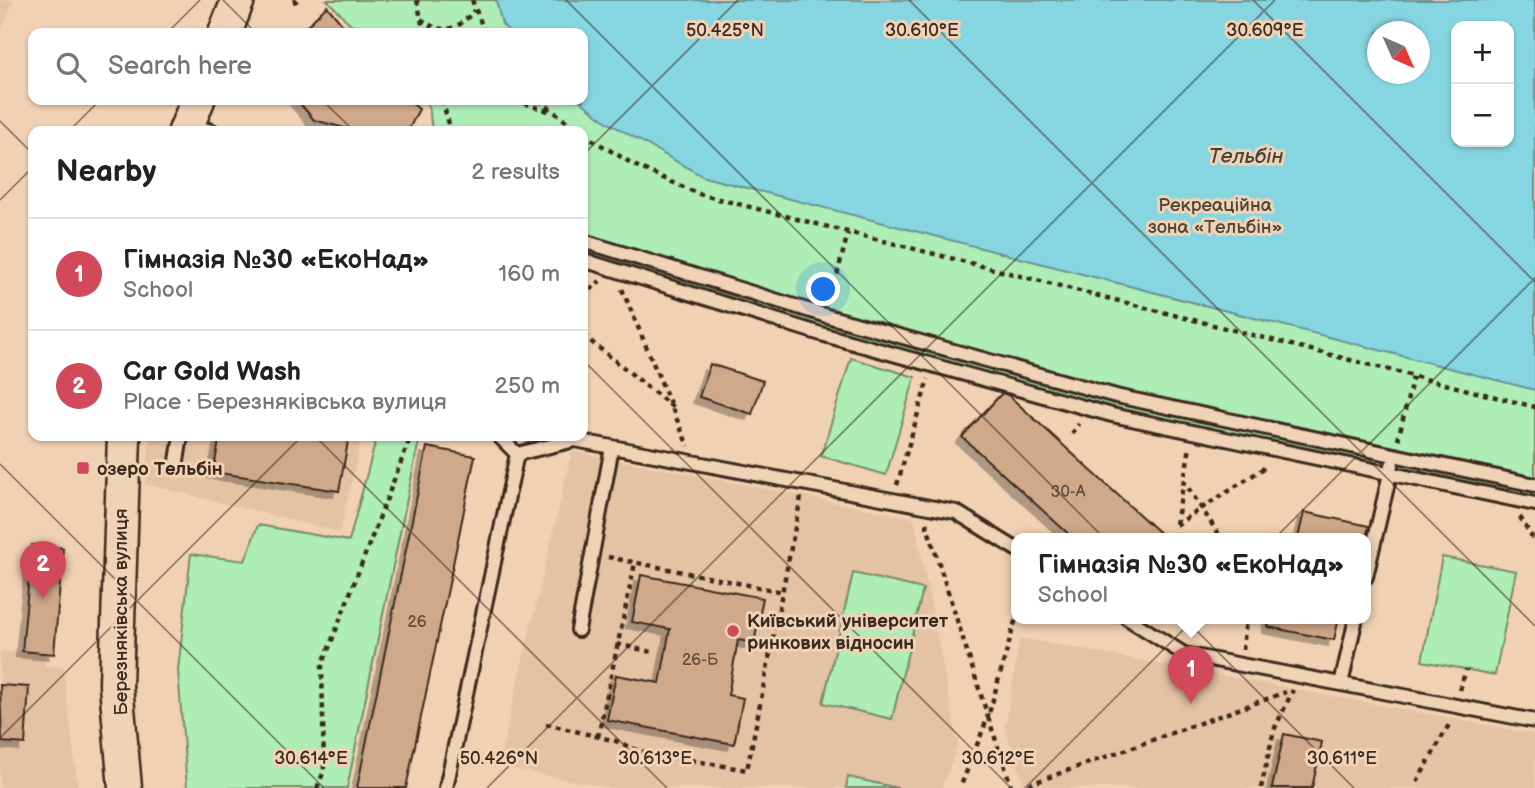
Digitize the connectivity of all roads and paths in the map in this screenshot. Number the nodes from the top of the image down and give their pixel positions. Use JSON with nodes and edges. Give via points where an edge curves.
{"nodes":[{"id":1,"x":238,"y":0,"type":"edge"},
{"id":2,"x":417,"y":0,"type":"edge"},
{"id":3,"x":472,"y":0,"type":"edge"},
{"id":4,"x":474,"y":10,"type":"junction"},
{"id":5,"x":421,"y":19,"type":"junction"},
{"id":6,"x":227,"y":28,"type":"edge"},
{"id":7,"x":423,"y":28,"type":"edge"},
{"id":8,"x":434,"y":28,"type":"edge"},
{"id":9,"x":455,"y":28,"type":"edge"},
{"id":10,"x":483,"y":28,"type":"edge"},
{"id":11,"x":443,"y":105,"type":"edge"},
{"id":12,"x":530,"y":105,"type":"edge"},
{"id":13,"x":545,"y":105,"type":"edge"},
{"id":14,"x":554,"y":113,"type":"junction"},
{"id":15,"x":450,"y":126,"type":"edge"},
{"id":16,"x":572,"y":126,"type":"edge"},
{"id":17,"x":588,"y":136,"type":"edge"},
{"id":18,"x":848,"y":233,"type":"junction"},
{"id":19,"x":588,"y":243,"type":"edge"},
{"id":20,"x":588,"y":262,"type":"edge"},
{"id":21,"x":613,"y":269,"type":"junction"},
{"id":22,"x":588,"y":292,"type":"edge"},
{"id":23,"x":832,"y":294,"type":"dead end"},
{"id":24,"x":588,"y":339,"type":"edge"},
{"id":25,"x":932,"y":365,"type":"junction"},
{"id":26,"x":1413,"y":376,"type":"junction"},
{"id":27,"x":1535,"y":407,"type":"edge"},
{"id":28,"x":675,"y":410,"type":"junction"},
{"id":29,"x":1193,"y":432,"type":"junction"},
{"id":30,"x":1399,"y":439,"type":"dead end"},
{"id":31,"x":124,"y":441,"type":"edge"},
{"id":32,"x":180,"y":441,"type":"edge"},
{"id":33,"x":409,"y":441,"type":"edge"},
{"id":34,"x":504,"y":441,"type":"edge"},
{"id":35,"x":571,"y":441,"type":"edge"},
{"id":36,"x":580,"y":441,"type":"edge"},
{"id":37,"x":612,"y":447,"type":"junction"},
{"id":38,"x":1288,"y":452,"type":"junction"},
{"id":39,"x":517,"y":454,"type":"junction"},
{"id":40,"x":1394,"y":455,"type":"junction"},
{"id":41,"x":177,"y":461,"type":"dead end"},
{"id":42,"x":694,"y":462,"type":"junction"},
{"id":43,"x":1390,"y":473,"type":"junction"},
{"id":44,"x":1183,"y":480,"type":"junction"},
{"id":45,"x":805,"y":483,"type":"junction"},
{"id":46,"x":1535,"y":485,"type":"edge"},
{"id":47,"x":893,"y":500,"type":"junction"},
{"id":48,"x":1535,"y":504,"type":"edge"},
{"id":49,"x":920,"y":505,"type":"junction"},
{"id":50,"x":1202,"y":509,"type":"junction"},
{"id":51,"x":1218,"y":533,"type":"edge"},
{"id":52,"x":1011,"y":546,"type":"edge"},
{"id":53,"x":592,"y":554,"type":"junction"},
{"id":54,"x":1371,"y":555,"type":"edge"},
{"id":55,"x":635,"y":562,"type":"junction"},
{"id":56,"x":783,"y":592,"type":"junction"},
{"id":57,"x":1014,"y":624,"type":"edge"},
{"id":58,"x":1136,"y":624,"type":"edge"},
{"id":59,"x":1245,"y":624,"type":"edge"},
{"id":60,"x":1355,"y":624,"type":"edge"},
{"id":61,"x":578,"y":630,"type":"dead end"},
{"id":62,"x":617,"y":644,"type":"junction"},
{"id":63,"x":656,"y":653,"type":"dead end"},
{"id":64,"x":1242,"y":665,"type":"junction"},
{"id":65,"x":1466,"y":669,"type":"dead end"},
{"id":66,"x":1341,"y":684,"type":"junction"},
{"id":67,"x":1456,"y":706,"type":"junction"},
{"id":68,"x":988,"y":717,"type":"junction"},
{"id":69,"x":1535,"y":721,"type":"edge"},
{"id":70,"x":546,"y":724,"type":"dead end"},
{"id":71,"x":598,"y":737,"type":"junction"},
{"id":72,"x":1417,"y":782,"type":"dead end"},
{"id":73,"x":125,"y":788,"type":"edge"},
{"id":74,"x":317,"y":788,"type":"edge"},
{"id":75,"x":446,"y":788,"type":"edge"},
{"id":76,"x":960,"y":788,"type":"edge"},
{"id":77,"x":1012,"y":788,"type":"edge"},
{"id":78,"x":1019,"y":788,"type":"edge"},
{"id":79,"x":1261,"y":788,"type":"edge"}],
"edges":[{"from":1,"to":6,"type":"street"},
{"from":2,"to":5,"type":"path"},
{"from":3,"to":4,"type":"path"},
{"from":4,"to":9,"type":"path"},
{"from":4,"to":10,"type":"path"},
{"from":5,"to":7,"type":"path"},
{"from":5,"to":8,"type":"path"},
{"from":11,"to":15,"type":"path"},
{"from":12,"to":14,"type":"path"},
{"from":13,"to":14,"type":"path"},
{"from":14,"to":16,"type":"path"},
{"from":17,"to":18,"type":"path","via":[[636,166],[699,194]]},
{"from":18,"to":23,"type":"path"},
{"from":18,"to":26,"type":"path"},
{"from":19,"to":40,"type":"lane","via":[[827,316],[1116,396]]},
{"from":20,"to":21,"type":"lane"},
{"from":21,"to":22,"type":"path"},
{"from":21,"to":25,"type":"lane"},
{"from":21,"to":28,"type":"path"},
{"from":24,"to":28,"type":"path"},
{"from":25,"to":29,"type":"lane","via":[[1112,415]]},
{"from":25,"to":47,"type":"path"},
{"from":26,"to":27,"type":"path"},
{"from":26,"to":30,"type":"path"},
{"from":28,"to":42,"type":"path"},
{"from":29,"to":38,"type":"lane"},
{"from":29,"to":44,"type":"path"},
{"from":31,"to":73,"type":"street","name":"Березняківська вулиця","via":[[116,685]]},
{"from":32,"to":41,"type":"lane"},
{"from":33,"to":74,"type":"path","via":[[322,666],[324,771]]},
{"from":34,"to":39,"type":"lane"},
{"from":35,"to":39,"type":"lane"},
{"from":36,"to":37,"type":"lane"},
{"from":37,"to":42,"type":"lane"},
{"from":37,"to":53,"type":"lane"},
{"from":38,"to":43,"type":"lane"},
{"from":38,"to":50,"type":"path"},
{"from":39,"to":75,"type":"lane"},
{"from":40,"to":43,"type":"lane"},
{"from":40,"to":46,"type":"lane"},
{"from":42,"to":45,"type":"lane"},
{"from":43,"to":48,"type":"lane"},
{"from":43,"to":54,"type":"lane"},
{"from":44,"to":50,"type":"path"},
{"from":44,"to":50,"type":"path","via":[[1176,525]]},
{"from":45,"to":47,"type":"lane"},
{"from":45,"to":56,"type":"path"},
{"from":47,"to":49,"type":"lane"},
{"from":49,"to":52,"type":"lane","via":[[956,512]]},
{"from":49,"to":68,"type":"path"},
{"from":50,"to":51,"type":"path"},
{"from":53,"to":55,"type":"path"},
{"from":53,"to":61,"type":"lane"},
{"from":55,"to":56,"type":"path"},
{"from":55,"to":62,"type":"path"},
{"from":56,"to":71,"type":"path","via":[[747,770],[639,751]]},
{"from":57,"to":68,"type":"path"},
{"from":58,"to":64,"type":"lane","via":[[1184,654]]},
{"from":59,"to":64,"type":"path"},
{"from":60,"to":66,"type":"lane"},
{"from":62,"to":63,"type":"path"},
{"from":62,"to":71,"type":"path"},
{"from":64,"to":66,"type":"lane"},
{"from":65,"to":67,"type":"path"},
{"from":66,"to":67,"type":"lane"},
{"from":67,"to":69,"type":"lane"},
{"from":67,"to":72,"type":"path"},
{"from":68,"to":76,"type":"path"},
{"from":68,"to":77,"type":"path"},
{"from":70,"to":71,"type":"path"},
{"from":78,"to":79,"type":"path","via":[[1293,689],[1274,730]]}]}
